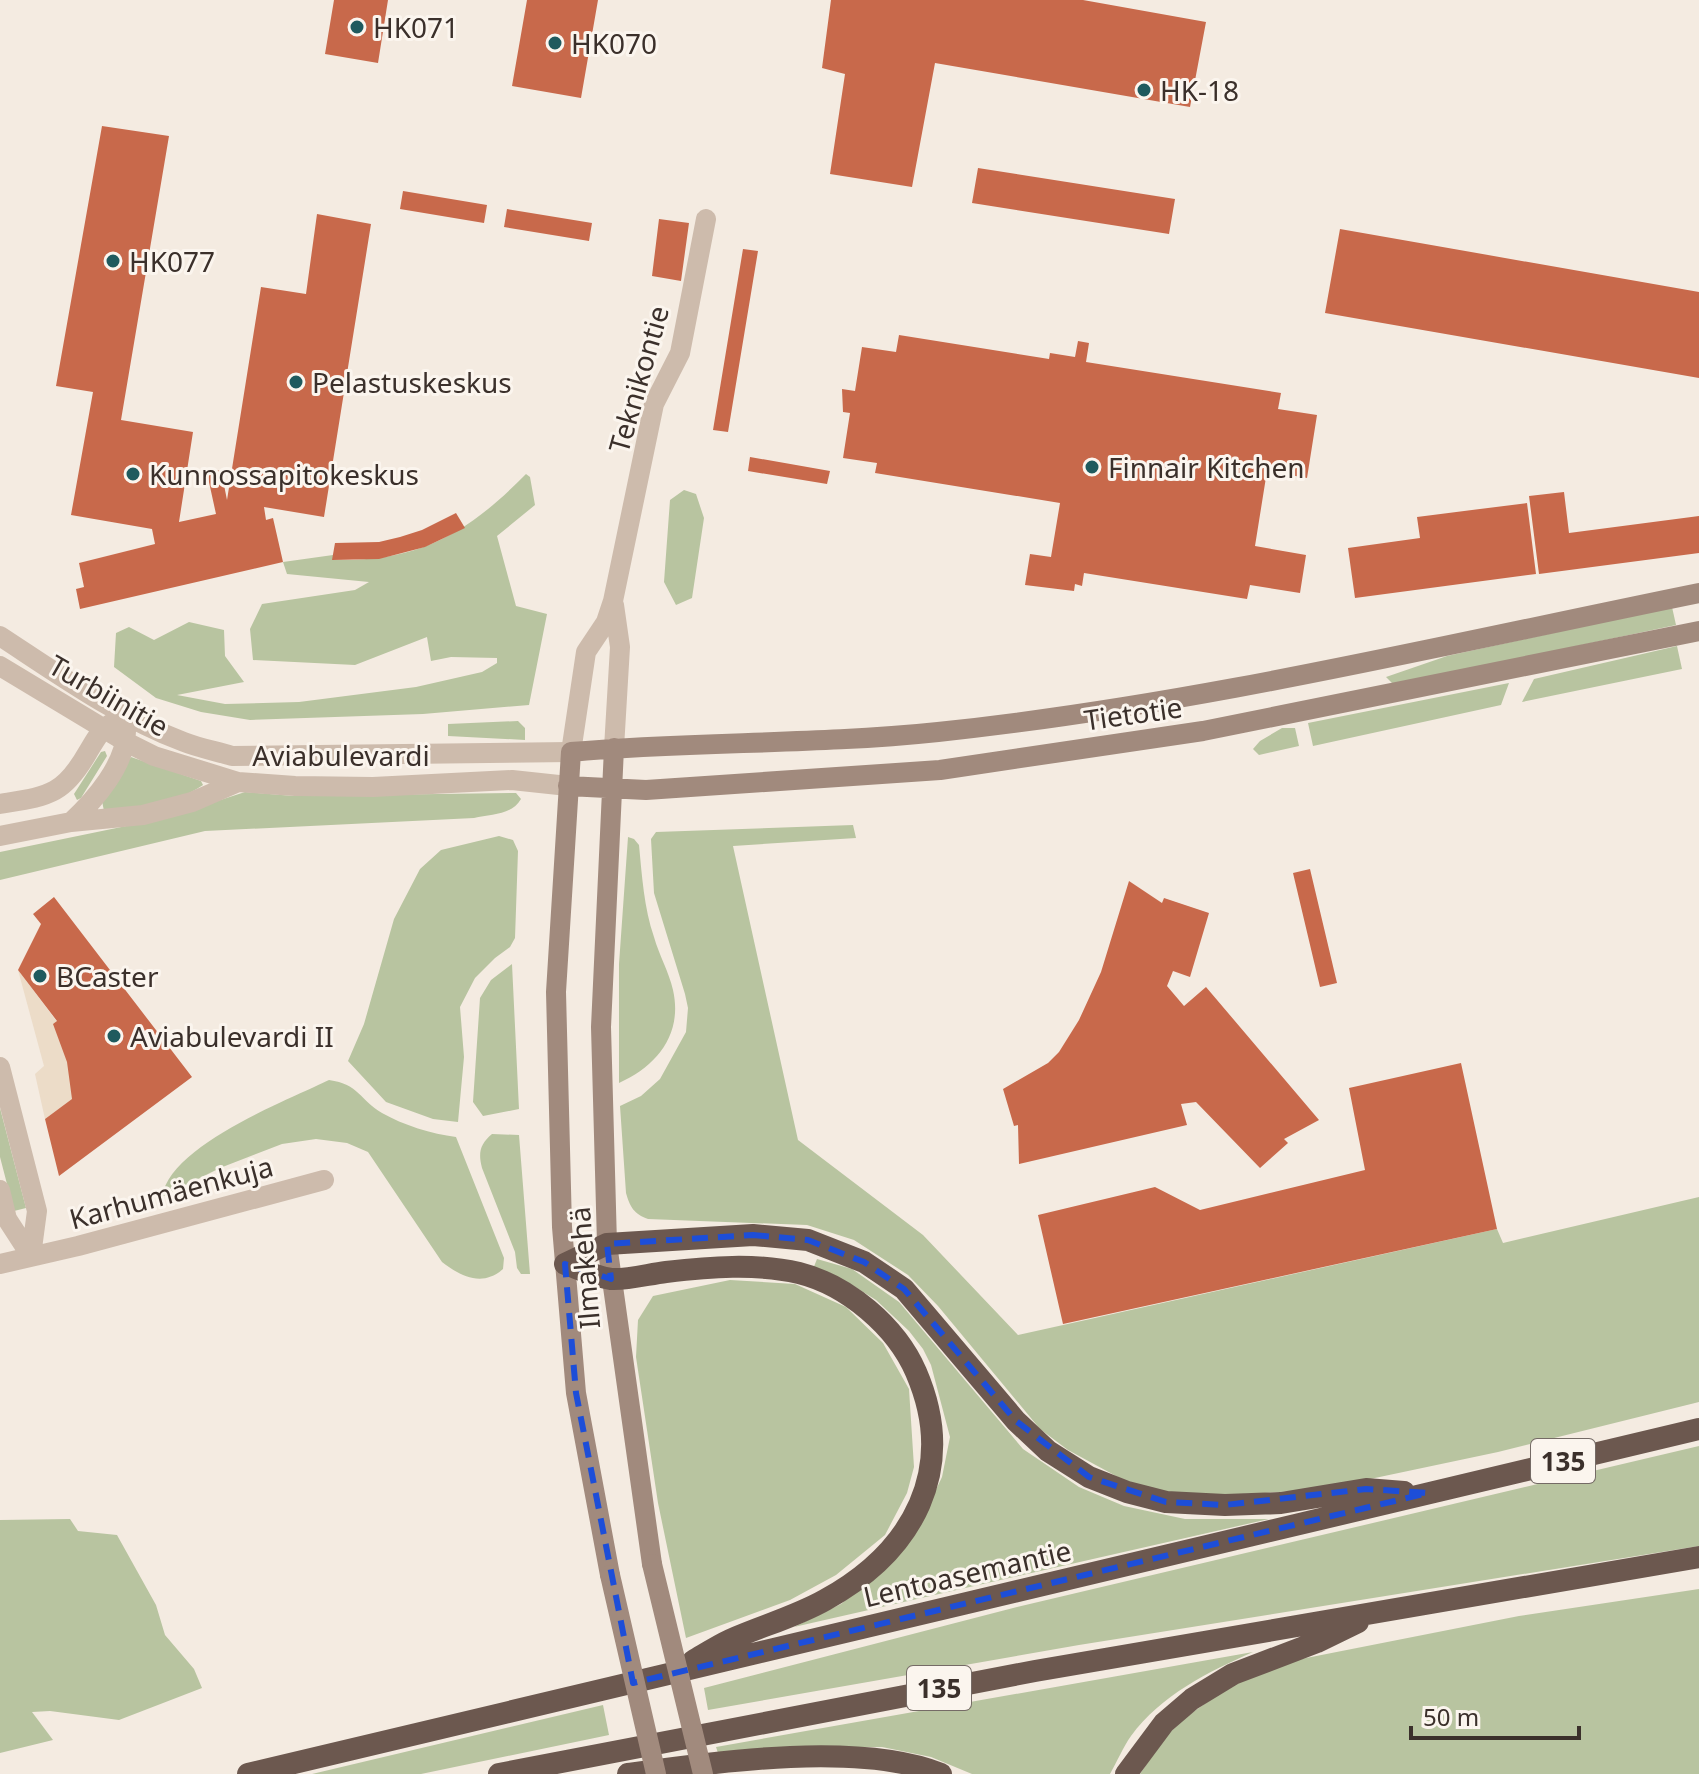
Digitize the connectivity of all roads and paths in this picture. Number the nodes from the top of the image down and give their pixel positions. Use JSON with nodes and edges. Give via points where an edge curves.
{"nodes":[{"id":1,"x":706,"y":219,"type":"dead end"},
{"id":2,"x":1699,"y":593,"type":"edge"},
{"id":3,"x":613,"y":601,"type":"junction"},
{"id":4,"x":1699,"y":631,"type":"edge"},
{"id":5,"x":0,"y":636,"type":"edge"},
{"id":6,"x":0,"y":666,"type":"edge"},
{"id":7,"x":126,"y":715,"type":"junction"},
{"id":8,"x":101,"y":729,"type":"junction"},
{"id":9,"x":126,"y":742,"type":"junction"},
{"id":10,"x":614,"y":748,"type":"junction"},
{"id":11,"x":571,"y":752,"type":"junction"},
{"id":12,"x":238,"y":782,"type":"junction"},
{"id":13,"x":568,"y":786,"type":"junction"},
{"id":14,"x":611,"y":788,"type":"junction"},
{"id":15,"x":0,"y":804,"type":"edge"},
{"id":16,"x":71,"y":822,"type":"junction"},
{"id":17,"x":0,"y":836,"type":"edge"},
{"id":18,"x":0,"y":1067,"type":"edge"},
{"id":19,"x":324,"y":1180,"type":"dead end"},
{"id":20,"x":0,"y":1190,"type":"edge"},
{"id":21,"x":607,"y":1244,"type":"junction"},
{"id":22,"x":31,"y":1256,"type":"junction"},
{"id":23,"x":0,"y":1264,"type":"edge"},
{"id":24,"x":565,"y":1264,"type":"junction"},
{"id":25,"x":611,"y":1279,"type":"junction"},
{"id":26,"x":1699,"y":1429,"type":"edge"},
{"id":27,"x":1428,"y":1493,"type":"junction"},
{"id":28,"x":1699,"y":1557,"type":"edge"},
{"id":29,"x":1381,"y":1611,"type":"junction"},
{"id":30,"x":673,"y":1673,"type":"junction"},
{"id":31,"x":248,"y":1774,"type":"edge"},
{"id":32,"x":499,"y":1774,"type":"edge"},
{"id":33,"x":628,"y":1774,"type":"edge"},
{"id":34,"x":656,"y":1774,"type":"edge"},
{"id":35,"x":703,"y":1774,"type":"edge"},
{"id":36,"x":941,"y":1774,"type":"edge"},
{"id":37,"x":1126,"y":1774,"type":"edge"}],
"edges":[{"from":1,"to":3,"type":"street","name":"Teknikontie","via":[[680,353],[654,404]]},
{"from":2,"to":10,"type":"main road","name":"Tietotie","via":[[1098,710],[938,732]]},
{"from":3,"to":10,"type":"street","name":"Teknikontie","via":[[620,647]]},
{"from":3,"to":11,"type":"street","name":"Teknikontie","via":[[586,652]]},
{"from":4,"to":14,"type":"main road","name":"Tietotie","via":[[1203,731],[940,770]]},
{"from":5,"to":7,"type":"street","name":"Turbiinitie"},
{"from":6,"to":8,"type":"street","name":"Turbiinitie"},
{"from":7,"to":8,"type":"street"},
{"from":7,"to":9,"type":"street"},
{"from":7,"to":11,"type":"street","name":"Aviabulevardi","via":[[183,742],[232,756]]},
{"from":8,"to":9,"type":"street","name":"Turbiinitie"},
{"from":8,"to":15,"type":"street","via":[[69,782],[52,793]]},
{"from":9,"to":12,"type":"street","name":"Turbiinitie"},
{"from":9,"to":16,"type":"street","via":[[88,806]]},
{"from":10,"to":11,"type":"main road","name":"Tietotie"},
{"from":10,"to":14,"type":"main road","name":"Ilmakehä"},
{"from":11,"to":13,"type":"main road","name":"Ilmakehä"},
{"from":12,"to":13,"type":"street","name":"Aviabulevardi","via":[[373,787],[520,780]]},
{"from":12,"to":16,"type":"street","name":"Aviabulevardi","via":[[143,815]]},
{"from":13,"to":14,"type":"main road","name":"Tietotie"},
{"from":13,"to":24,"type":"main road","name":"Ilmakehä","via":[[556,992]]},
{"from":14,"to":21,"type":"main road","name":"Ilmakehä","via":[[601,1027]]},
{"from":16,"to":17,"type":"street","name":"Aviabulevardi"},
{"from":18,"to":22,"type":"street","via":[[37,1211]]},
{"from":19,"to":22,"type":"street","name":"Karhumäenkuja"},
{"from":20,"to":22,"type":"street","via":[[7,1219]]},
{"from":21,"to":24,"type":"highway"},
{"from":21,"to":25,"type":"main road","name":"Ilmakehä"},
{"from":21,"to":27,"type":"highway","via":[[753,1235],[808,1240],[864,1262],[904,1289],[1048,1451],[1089,1477],[1127,1492],[1166,1502],[1225,1505],[1281,1503],[1366,1489]]},
{"from":22,"to":23,"type":"street","name":"Karhumäenkuja"},
{"from":24,"to":25,"type":"highway"},
{"from":24,"to":34,"type":"main road","name":"Ilmakehä","bridge":true,"via":[[576,1393],[610,1575]]},
{"from":25,"to":30,"type":"highway","via":[[739,1267],[801,1274],[827,1284],[882,1322],[899,1343],[925,1394],[933,1428],[930,1474],[920,1503],[893,1546],[872,1567],[824,1601],[729,1641]]},
{"from":25,"to":35,"type":"main road","name":"Ilmakehä","bridge":true,"via":[[652,1564]]},
{"from":26,"to":27,"type":"highway","name":"Lentoasemantie","number":"135"},
{"from":27,"to":30,"type":"highway","name":"Lentoasemantie","number":"135"},
{"from":28,"to":29,"type":"highway","number":"135"},
{"from":29,"to":32,"type":"highway","number":"135","via":[[826,1709]]},
{"from":29,"to":37,"type":"highway","via":[[1233,1674],[1192,1699],[1164,1723]]},
{"from":30,"to":31,"type":"highway","name":"Lentoasemantie","number":"135"},
{"from":33,"to":36,"type":"highway","via":[[784,1757],[897,1762]]}]}
